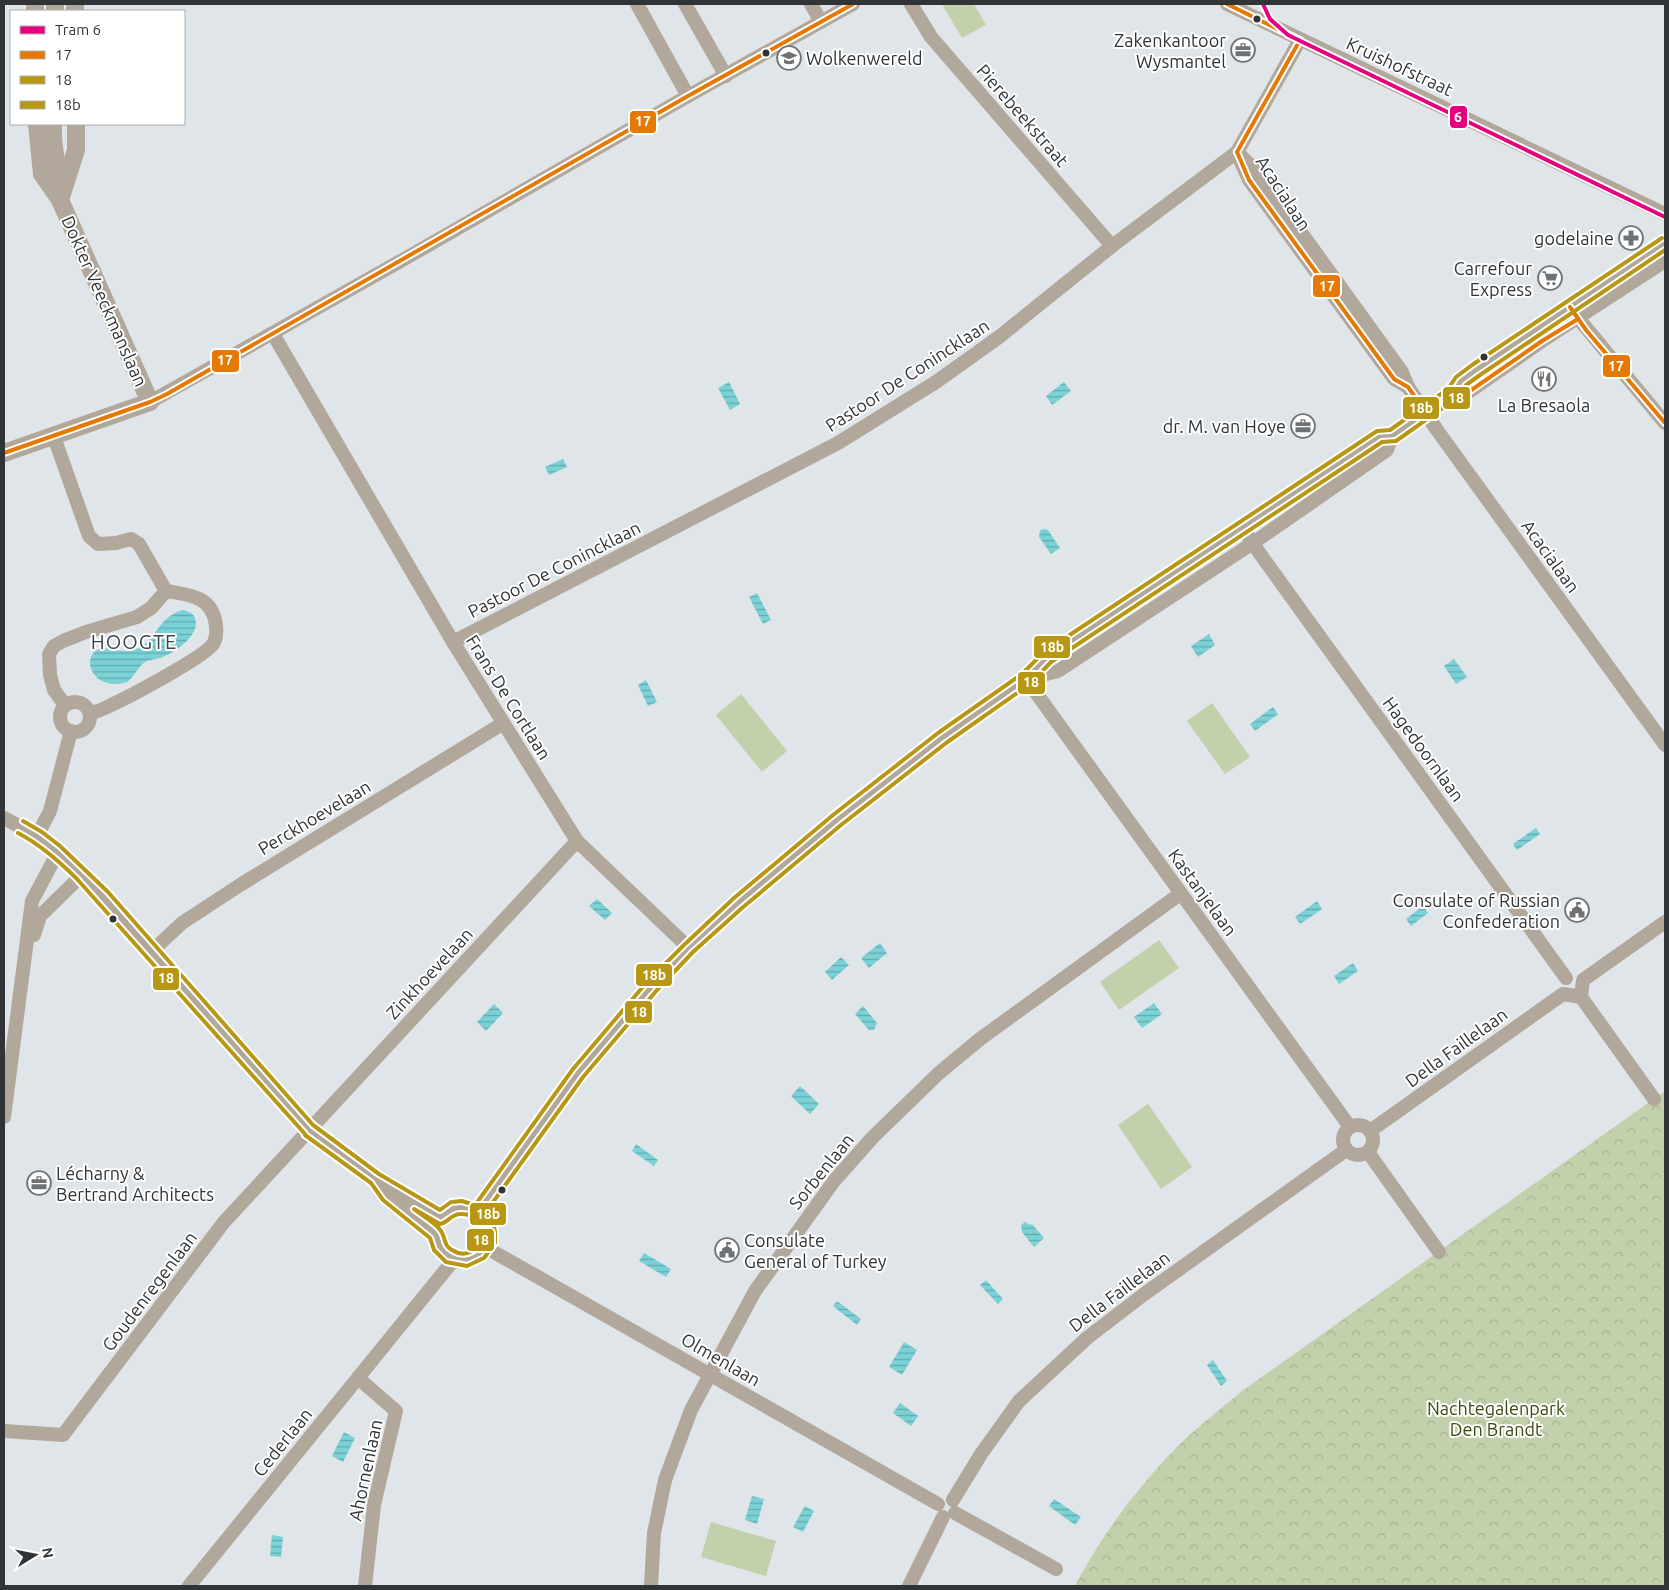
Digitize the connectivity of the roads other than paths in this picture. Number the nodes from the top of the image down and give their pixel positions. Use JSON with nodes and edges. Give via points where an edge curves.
{"nodes":[{"id":1,"x":637,"y":4,"type":"edge"},
{"id":2,"x":685,"y":4,"type":"edge"},
{"id":3,"x":811,"y":4,"type":"edge"},
{"id":4,"x":854,"y":4,"type":"edge"},
{"id":5,"x":911,"y":4,"type":"edge"},
{"id":6,"x":1227,"y":4,"type":"edge"},
{"id":7,"x":821,"y":22,"type":"junction"},
{"id":8,"x":1300,"y":40,"type":"junction"},
{"id":9,"x":726,"y":76,"type":"junction"},
{"id":10,"x":688,"y":96,"type":"junction"},
{"id":11,"x":37,"y":125,"type":"edge"},
{"id":12,"x":53,"y":125,"type":"edge"},
{"id":13,"x":76,"y":125,"type":"edge"},
{"id":14,"x":1237,"y":152,"type":"junction"},
{"id":15,"x":60,"y":200,"type":"junction"},
{"id":16,"x":1665,"y":214,"type":"edge"},
{"id":17,"x":1665,"y":242,"type":"edge"},
{"id":18,"x":1112,"y":246,"type":"junction"},
{"id":19,"x":1665,"y":261,"type":"edge"},
{"id":20,"x":1574,"y":313,"type":"junction"},
{"id":21,"x":273,"y":334,"type":"junction"},
{"id":22,"x":150,"y":402,"type":"junction"},
{"id":23,"x":1426,"y":413,"type":"junction"},
{"id":24,"x":1665,"y":423,"type":"edge"},
{"id":25,"x":1392,"y":436,"type":"junction"},
{"id":26,"x":54,"y":437,"type":"junction"},
{"id":27,"x":4,"y":454,"type":"edge"},
{"id":28,"x":1243,"y":528,"type":"junction"},
{"id":29,"x":1253,"y":542,"type":"junction"},
{"id":30,"x":166,"y":591,"type":"junction"},
{"id":31,"x":453,"y":642,"type":"junction"},
{"id":32,"x":1026,"y":679,"type":"junction"},
{"id":33,"x":65,"y":705,"type":"junction"},
{"id":34,"x":90,"y":714,"type":"junction"},
{"id":35,"x":502,"y":724,"type":"junction"},
{"id":36,"x":71,"y":731,"type":"junction"},
{"id":37,"x":1665,"y":745,"type":"edge"},
{"id":38,"x":4,"y":818,"type":"edge"},
{"id":39,"x":37,"y":836,"type":"junction"},
{"id":40,"x":577,"y":841,"type":"junction"},
{"id":41,"x":58,"y":852,"type":"junction"},
{"id":42,"x":82,"y":875,"type":"junction"},
{"id":43,"x":1180,"y":894,"type":"junction"},
{"id":44,"x":1665,"y":922,"type":"edge"},
{"id":45,"x":689,"y":948,"type":"junction"},
{"id":46,"x":151,"y":952,"type":"junction"},
{"id":47,"x":24,"y":964,"type":"junction"},
{"id":48,"x":1566,"y":978,"type":"junction"},
{"id":49,"x":1582,"y":980,"type":"junction"},
{"id":50,"x":1563,"y":994,"type":"junction"},
{"id":51,"x":1581,"y":997,"type":"junction"},
{"id":52,"x":1654,"y":1099,"type":"dead end"},
{"id":53,"x":4,"y":1117,"type":"edge"},
{"id":54,"x":1350,"y":1127,"type":"junction"},
{"id":55,"x":309,"y":1130,"type":"junction"},
{"id":56,"x":1370,"y":1131,"type":"junction"},
{"id":57,"x":1346,"y":1150,"type":"junction"},
{"id":58,"x":1368,"y":1152,"type":"junction"},
{"id":59,"x":376,"y":1179,"type":"junction"},
{"id":60,"x":478,"y":1212,"type":"junction"},
{"id":61,"x":441,"y":1218,"type":"junction"},
{"id":62,"x":436,"y":1234,"type":"junction"},
{"id":63,"x":485,"y":1248,"type":"junction"},
{"id":64,"x":443,"y":1252,"type":"junction"},
{"id":65,"x":1439,"y":1252,"type":"dead end"},
{"id":66,"x":461,"y":1261,"type":"junction"},
{"id":67,"x":404,"y":1321,"type":"junction"},
{"id":68,"x":710,"y":1374,"type":"junction"},
{"id":69,"x":358,"y":1378,"type":"junction"},
{"id":70,"x":4,"y":1431,"type":"edge"},
{"id":71,"x":950,"y":1510,"type":"junction"},
{"id":72,"x":1056,"y":1569,"type":"dead end"},
{"id":73,"x":189,"y":1586,"type":"edge"},
{"id":74,"x":365,"y":1586,"type":"edge"},
{"id":75,"x":651,"y":1586,"type":"edge"},
{"id":76,"x":909,"y":1586,"type":"edge"}],
"edges":[{"from":1,"to":10,"type":"street"},
{"from":2,"to":9,"type":"street"},
{"from":3,"to":7,"type":"street"},
{"from":4,"to":7,"type":"street"},
{"from":5,"to":18,"type":"street","name":"Pierebeekstraat","via":[[930,37]]},
{"from":6,"to":8,"type":"street","name":"Kruishofstraat"},
{"from":7,"to":9,"type":"street"},
{"from":8,"to":14,"type":"street","name":"Pastoor De Conincklaan"},
{"from":8,"to":16,"type":"street","name":"Kruishofstraat"},
{"from":9,"to":10,"type":"street"},
{"from":10,"to":21,"type":"street"},
{"from":11,"to":15,"type":"street","name":"Dokter Veeckmanslaan","via":[[42,174]]},
{"from":12,"to":15,"type":"street"},
{"from":13,"to":15,"type":"street","name":"Dokter Veeckmanslaan","via":[[76,150]]},
{"from":14,"to":18,"type":"street","name":"Pastoor De Conincklaan"},
{"from":14,"to":23,"type":"street","name":"Acacialaan","via":[[1258,173],[1402,372]]},
{"from":15,"to":22,"type":"street","name":"Dokter Veeckmanslaan"},
{"from":17,"to":20,"type":"street"},
{"from":18,"to":31,"type":"street","name":"Pastoor De Conincklaan","via":[[999,337],[936,382],[838,443]]},
{"from":19,"to":20,"type":"street"},
{"from":20,"to":23,"type":"street","via":[[1461,381],[1453,394]]},
{"from":20,"to":24,"type":"street"},
{"from":21,"to":22,"type":"street"},
{"from":21,"to":31,"type":"street","name":"Frans De Cortlaan"},
{"from":22,"to":26,"type":"street"},
{"from":23,"to":25,"type":"street"},
{"from":23,"to":37,"type":"street","name":"Acacialaan"},
{"from":25,"to":28,"type":"street","via":[[1380,436]]},
{"from":25,"to":29,"type":"street","via":[[1387,450]]},
{"from":26,"to":27,"type":"street"},
{"from":26,"to":30,"type":"street","via":[[89,536],[98,544],[131,539],[139,544]]},
{"from":28,"to":29,"type":"street","name":"Hagedoornlaan"},
{"from":28,"to":32,"type":"street","via":[[1047,657]]},
{"from":29,"to":32,"type":"street","via":[[1058,671]]},
{"from":29,"to":48,"type":"street","name":"Hagedoornlaan"},
{"from":30,"to":33,"type":"street","via":[[137,618],[86,632],[54,646],[49,654],[50,675],[54,690]]},
{"from":30,"to":34,"type":"street","via":[[194,596],[208,604],[217,631],[213,644],[169,674]]},
{"from":31,"to":35,"type":"street","name":"Frans De Cortlaan"},
{"from":32,"to":43,"type":"street","name":"Kastanjelaan"},
{"from":32,"to":45,"type":"street","via":[[942,738],[837,820]]},
{"from":33,"to":34,"type":"street","via":[[72,701],[80,702]]},
{"from":33,"to":36,"type":"street","via":[[60,719]]},
{"from":34,"to":36,"type":"street","via":[[85,728]]},
{"from":35,"to":40,"type":"street","name":"Frans De Cortlaan"},
{"from":35,"to":46,"type":"street","name":"Perckhoevelaan","via":[[240,885],[182,923]]},
{"from":36,"to":39,"type":"street","via":[[50,811]]},
{"from":38,"to":39,"type":"street"},
{"from":39,"to":41,"type":"street"},
{"from":40,"to":45,"type":"street","name":"Frans De Cortlaan"},
{"from":40,"to":55,"type":"street","name":"Zinkhoevelaan"},
{"from":41,"to":42,"type":"street"},
{"from":41,"to":47,"type":"street","via":[[32,901]]},
{"from":42,"to":46,"type":"street"},
{"from":42,"to":47,"type":"street","via":[[40,916]]},
{"from":43,"to":54,"type":"street","name":"Kastanjelaan"},
{"from":43,"to":68,"type":"street","name":"Sorbenlaan","via":[[980,1039],[939,1073],[874,1137],[834,1181],[779,1256],[755,1291]]},
{"from":44,"to":49,"type":"street"},
{"from":45,"to":60,"type":"street","via":[[578,1073]]},
{"from":46,"to":55,"type":"street"},
{"from":47,"to":53,"type":"street"},
{"from":48,"to":49,"type":"street"},
{"from":48,"to":50,"type":"street"},
{"from":49,"to":51,"type":"street"},
{"from":50,"to":51,"type":"street"},
{"from":50,"to":56,"type":"street","name":"Della Faillelaan"},
{"from":51,"to":52,"type":"street"},
{"from":54,"to":56,"type":"street","via":[[1361,1125]]},
{"from":54,"to":57,"type":"street","via":[[1343,1138]]},
{"from":55,"to":59,"type":"street"},
{"from":55,"to":70,"type":"street","name":"Goudenregenlaan","via":[[224,1222],[63,1436]]},
{"from":56,"to":58,"type":"street","via":[[1373,1144]]},
{"from":57,"to":58,"type":"street","via":[[1356,1155]]},
{"from":57,"to":71,"type":"street","name":"Della Faillelaan","via":[[1087,1338],[1019,1401],[981,1454]]},
{"from":58,"to":65,"type":"street"},
{"from":59,"to":61,"type":"street"},
{"from":59,"to":62,"type":"street","via":[[387,1196]]},
{"from":60,"to":61,"type":"street","via":[[454,1208]]},
{"from":60,"to":63,"type":"street","via":[[489,1232]]},
{"from":61,"to":62,"type":"street"},
{"from":62,"to":64,"type":"street"},
{"from":63,"to":66,"type":"street","via":[[473,1258]]},
{"from":63,"to":68,"type":"street","name":"Olmenlaan"},
{"from":64,"to":66,"type":"street"},
{"from":64,"to":67,"type":"street","name":"Cederlaan","via":[[445,1259]]},
{"from":66,"to":67,"type":"street","name":"Cederlaan","via":[[452,1262]]},
{"from":67,"to":69,"type":"street","name":"Cederlaan"},
{"from":68,"to":71,"type":"street","name":"Olmenlaan","via":[[938,1504],[937,1510]]},
{"from":68,"to":75,"type":"street","name":"Sorbenlaan","via":[[691,1410],[665,1480],[654,1533]]},
{"from":69,"to":73,"type":"street","name":"Cederlaan"},
{"from":69,"to":74,"type":"street","name":"Ahornenlaan","via":[[396,1411],[374,1505]]},
{"from":71,"to":72,"type":"street"},
{"from":71,"to":76,"type":"street","name":"Della Faillelaan"}]}
